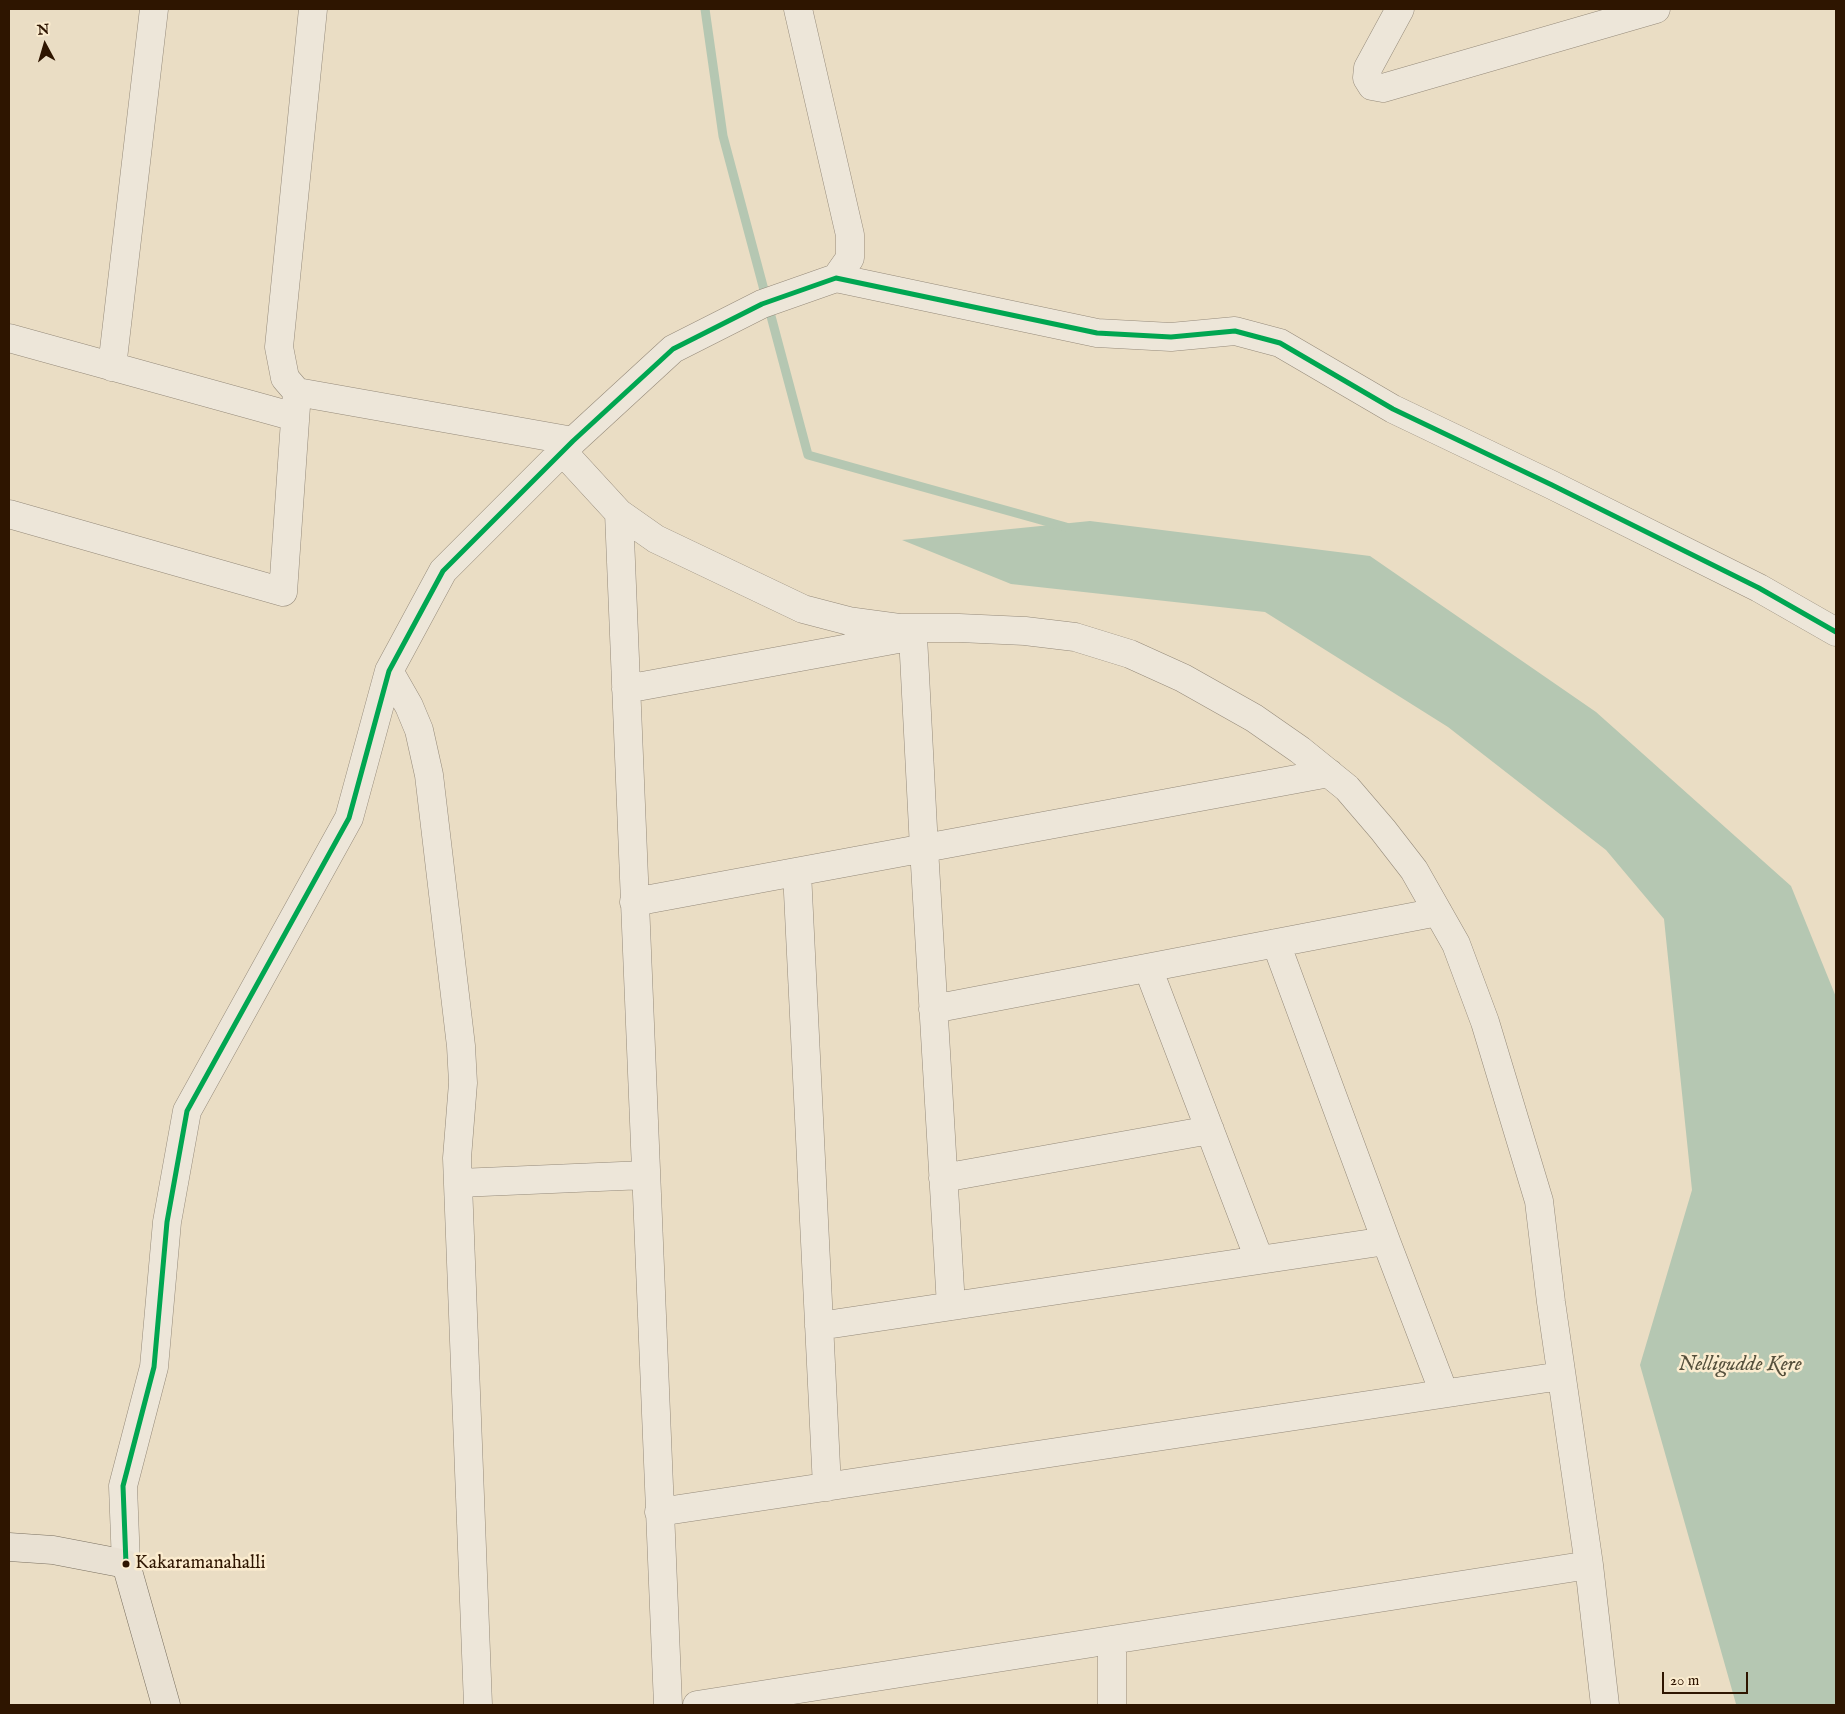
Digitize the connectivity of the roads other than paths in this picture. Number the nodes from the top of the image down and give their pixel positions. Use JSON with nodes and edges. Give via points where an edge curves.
{"nodes":[{"id":1,"x":154,"y":9,"type":"edge"},
{"id":2,"x":313,"y":9,"type":"edge"},
{"id":3,"x":798,"y":9,"type":"edge"},
{"id":4,"x":1400,"y":9,"type":"edge"},
{"id":5,"x":1656,"y":9,"type":"edge"},
{"id":6,"x":836,"y":278,"type":"junction"},
{"id":7,"x":9,"y":338,"type":"edge"},
{"id":8,"x":112,"y":366,"type":"junction"},
{"id":9,"x":296,"y":405,"type":"junction"},
{"id":10,"x":568,"y":446,"type":"junction"},
{"id":11,"x":619,"y":513,"type":"junction"},
{"id":12,"x":9,"y":514,"type":"edge"},
{"id":13,"x":959,"y":628,"type":"junction"},
{"id":14,"x":1836,"y":632,"type":"edge"},
{"id":15,"x":913,"y":636,"type":"junction"},
{"id":16,"x":389,"y":672,"type":"junction"},
{"id":17,"x":626,"y":690,"type":"junction"},
{"id":18,"x":1328,"y":773,"type":"junction"},
{"id":19,"x":924,"y":848,"type":"junction"},
{"id":20,"x":797,"y":872,"type":"junction"},
{"id":21,"x":634,"y":902,"type":"junction"},
{"id":22,"x":1438,"y":912,"type":"junction"},
{"id":23,"x":1276,"y":943,"type":"junction"},
{"id":24,"x":1148,"y":968,"type":"junction"},
{"id":25,"x":933,"y":1009,"type":"junction"},
{"id":26,"x":1210,"y":1130,"type":"junction"},
{"id":27,"x":645,"y":1175,"type":"junction"},
{"id":28,"x":943,"y":1178,"type":"junction"},
{"id":29,"x":459,"y":1183,"type":"junction"},
{"id":30,"x":1386,"y":1241,"type":"junction"},
{"id":31,"x":1260,"y":1259,"type":"junction"},
{"id":32,"x":951,"y":1306,"type":"junction"},
{"id":33,"x":819,"y":1326,"type":"junction"},
{"id":34,"x":1561,"y":1376,"type":"junction"},
{"id":35,"x":1444,"y":1393,"type":"junction"},
{"id":36,"x":827,"y":1487,"type":"junction"},
{"id":37,"x":659,"y":1512,"type":"junction"},
{"id":38,"x":9,"y":1547,"type":"edge"},
{"id":39,"x":126,"y":1564,"type":"junction"},
{"id":40,"x":1589,"y":1565,"type":"junction"},
{"id":41,"x":1112,"y":1640,"type":"junction"},
{"id":42,"x":166,"y":1705,"type":"edge"},
{"id":43,"x":478,"y":1705,"type":"edge"},
{"id":44,"x":668,"y":1705,"type":"edge"},
{"id":45,"x":696,"y":1705,"type":"edge"},
{"id":46,"x":1112,"y":1705,"type":"edge"},
{"id":47,"x":1605,"y":1705,"type":"edge"}],
"edges":[{"from":1,"to":8,"type":"street"},
{"from":2,"to":9,"type":"street","via":[[279,347],[285,378]]},
{"from":3,"to":6,"type":"street","via":[[850,235],[850,258]]},
{"from":4,"to":5,"type":"street","via":[[1368,68],[1367,78],[1372,86],[1383,88]]},
{"from":6,"to":10,"type":"street","via":[[762,304],[673,349]]},
{"from":6,"to":14,"type":"street","via":[[1097,333],[1171,337],[1235,331],[1280,343],[1393,409],[1759,588]]},
{"from":7,"to":8,"type":"street"},
{"from":8,"to":9,"type":"street"},
{"from":9,"to":10,"type":"street"},
{"from":9,"to":12,"type":"street","via":[[283,592]]},
{"from":10,"to":11,"type":"street"},
{"from":10,"to":16,"type":"street","via":[[443,572]]},
{"from":11,"to":13,"type":"street","via":[[656,538],[803,609],[849,621],[901,628]]},
{"from":11,"to":17,"type":"street"},
{"from":13,"to":15,"type":"street"},
{"from":13,"to":18,"type":"street","via":[[1075,637],[1130,654],[1184,678],[1254,718]]},
{"from":15,"to":17,"type":"street"},
{"from":15,"to":19,"type":"street"},
{"from":16,"to":29,"type":"street","via":[[419,730],[429,775],[463,1083],[457,1158]]},
{"from":16,"to":39,"type":"street","via":[[349,818],[187,1111],[167,1222],[154,1367],[123,1486]]},
{"from":17,"to":21,"type":"street"},
{"from":18,"to":19,"type":"street"},
{"from":18,"to":22,"type":"street","via":[[1348,788],[1383,830],[1414,870]]},
{"from":19,"to":20,"type":"street"},
{"from":19,"to":25,"type":"street"},
{"from":20,"to":21,"type":"street"},
{"from":20,"to":33,"type":"street"},
{"from":21,"to":27,"type":"street"},
{"from":22,"to":23,"type":"street"},
{"from":22,"to":34,"type":"street","via":[[1456,944],[1485,1022],[1540,1201]]},
{"from":23,"to":24,"type":"street"},
{"from":23,"to":30,"type":"street"},
{"from":24,"to":25,"type":"street"},
{"from":24,"to":26,"type":"street"},
{"from":25,"to":28,"type":"street"},
{"from":26,"to":28,"type":"street"},
{"from":26,"to":31,"type":"street"},
{"from":27,"to":29,"type":"street"},
{"from":27,"to":37,"type":"street"},
{"from":28,"to":32,"type":"street"},
{"from":29,"to":43,"type":"street"},
{"from":30,"to":31,"type":"street"},
{"from":30,"to":35,"type":"street"},
{"from":31,"to":32,"type":"street"},
{"from":32,"to":33,"type":"street"},
{"from":33,"to":36,"type":"street"},
{"from":34,"to":35,"type":"street"},
{"from":34,"to":40,"type":"street"},
{"from":35,"to":36,"type":"street"},
{"from":36,"to":37,"type":"street"},
{"from":37,"to":44,"type":"street"},
{"from":38,"to":39,"type":"main road","via":[[53,1550]]},
{"from":39,"to":42,"type":"main road"},
{"from":40,"to":41,"type":"street"},
{"from":40,"to":47,"type":"street"},
{"from":41,"to":45,"type":"street"},
{"from":41,"to":46,"type":"street"}]}
